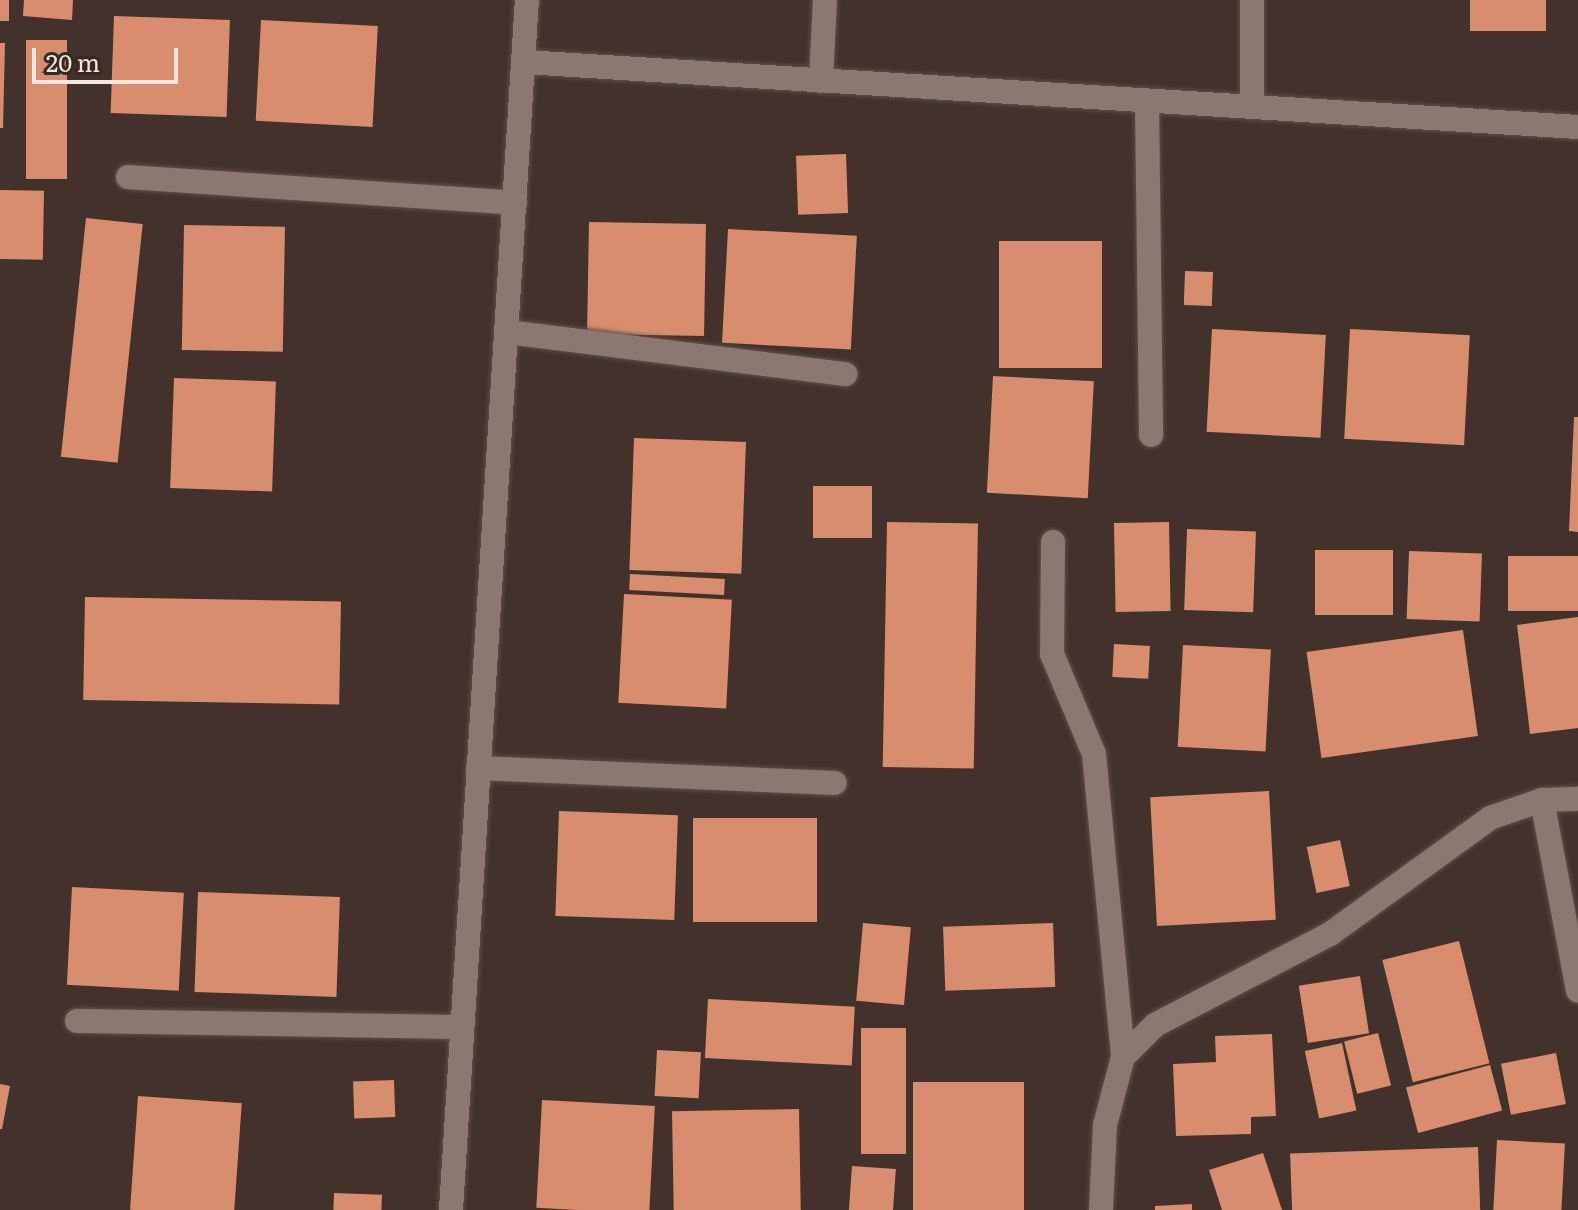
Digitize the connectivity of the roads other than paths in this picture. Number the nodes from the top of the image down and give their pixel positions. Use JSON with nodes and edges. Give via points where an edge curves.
{"nodes":[{"id":1,"x":527,"y":0,"type":"edge"},
{"id":2,"x":825,"y":0,"type":"edge"},
{"id":3,"x":1252,"y":0,"type":"edge"},
{"id":4,"x":524,"y":62,"type":"junction"},
{"id":5,"x":821,"y":81,"type":"junction"},
{"id":6,"x":1147,"y":101,"type":"junction"},
{"id":7,"x":1252,"y":107,"type":"junction"},
{"id":8,"x":1578,"y":127,"type":"edge"},
{"id":9,"x":128,"y":177,"type":"dead end"},
{"id":10,"x":515,"y":203,"type":"junction"},
{"id":11,"x":507,"y":332,"type":"junction"},
{"id":12,"x":845,"y":374,"type":"dead end"},
{"id":13,"x":1151,"y":435,"type":"dead end"},
{"id":14,"x":1053,"y":542,"type":"dead end"},
{"id":15,"x":478,"y":768,"type":"junction"},
{"id":16,"x":835,"y":783,"type":"dead end"},
{"id":17,"x":1578,"y":799,"type":"edge"},
{"id":18,"x":1542,"y":800,"type":"junction"},
{"id":19,"x":1578,"y":991,"type":"edge"},
{"id":20,"x":77,"y":1021,"type":"dead end"},
{"id":21,"x":462,"y":1027,"type":"junction"},
{"id":22,"x":1123,"y":1057,"type":"junction"},
{"id":23,"x":451,"y":1210,"type":"edge"},
{"id":24,"x":1101,"y":1210,"type":"edge"}],
"edges":[{"from":1,"to":4,"type":"street"},
{"from":2,"to":5,"type":"street"},
{"from":3,"to":7,"type":"street"},
{"from":4,"to":5,"type":"street"},
{"from":4,"to":10,"type":"street"},
{"from":5,"to":6,"type":"street"},
{"from":6,"to":7,"type":"street"},
{"from":6,"to":13,"type":"street"},
{"from":7,"to":8,"type":"street"},
{"from":9,"to":10,"type":"street"},
{"from":10,"to":11,"type":"street"},
{"from":11,"to":12,"type":"street"},
{"from":11,"to":15,"type":"street"},
{"from":14,"to":22,"type":"street","via":[[1052,654],[1094,754]]},
{"from":15,"to":16,"type":"street"},
{"from":15,"to":21,"type":"street"},
{"from":17,"to":18,"type":"street"},
{"from":18,"to":19,"type":"street"},
{"from":18,"to":22,"type":"street","via":[[1490,818],[1330,934],[1155,1025]]},
{"from":20,"to":21,"type":"street"},
{"from":21,"to":23,"type":"street"},
{"from":22,"to":24,"type":"street","via":[[1105,1125]]}]}
